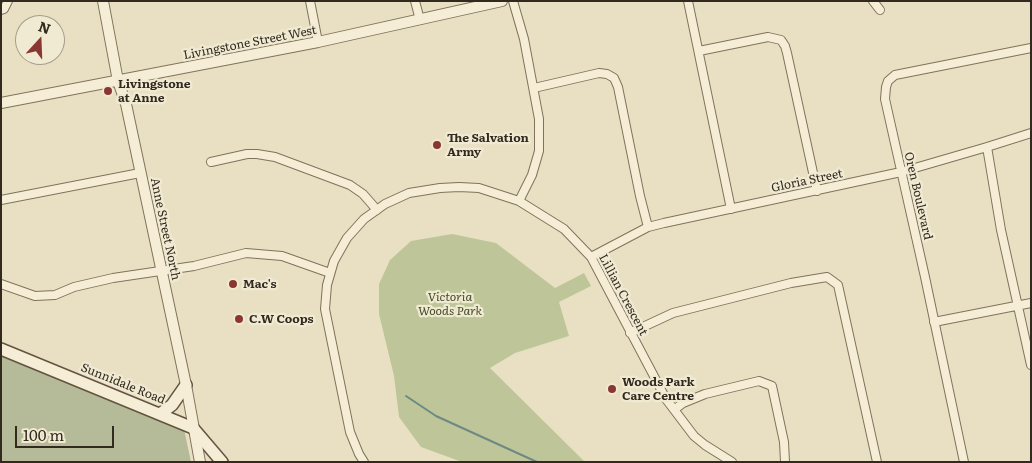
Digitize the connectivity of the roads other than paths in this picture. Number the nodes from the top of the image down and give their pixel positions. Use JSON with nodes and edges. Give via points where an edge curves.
{"nodes":[{"id":1,"x":8,"y":1,"type":"edge"},
{"id":2,"x":103,"y":1,"type":"edge"},
{"id":3,"x":310,"y":1,"type":"edge"},
{"id":4,"x":414,"y":1,"type":"edge"},
{"id":5,"x":502,"y":1,"type":"edge"},
{"id":6,"x":513,"y":1,"type":"edge"},
{"id":7,"x":688,"y":1,"type":"edge"},
{"id":8,"x":873,"y":1,"type":"edge"},
{"id":9,"x":1,"y":10,"type":"edge"},
{"id":10,"x":880,"y":10,"type":"dead end"},
{"id":11,"x":420,"y":20,"type":"junction"},
{"id":12,"x":318,"y":42,"type":"junction"},
{"id":13,"x":1031,"y":48,"type":"edge"},
{"id":14,"x":699,"y":52,"type":"junction"},
{"id":15,"x":118,"y":81,"type":"junction"},
{"id":16,"x":534,"y":88,"type":"junction"},
{"id":17,"x":1,"y":103,"type":"edge"},
{"id":18,"x":1031,"y":133,"type":"edge"},
{"id":19,"x":987,"y":147,"type":"junction"},
{"id":20,"x":211,"y":162,"type":"dead end"},
{"id":21,"x":900,"y":172,"type":"junction"},
{"id":22,"x":140,"y":173,"type":"junction"},
{"id":23,"x":817,"y":191,"type":"junction"},
{"id":24,"x":1,"y":200,"type":"edge"},
{"id":25,"x":519,"y":201,"type":"junction"},
{"id":26,"x":731,"y":209,"type":"junction"},
{"id":27,"x":377,"y":210,"type":"junction"},
{"id":28,"x":648,"y":228,"type":"junction"},
{"id":29,"x":591,"y":257,"type":"junction"},
{"id":30,"x":161,"y":272,"type":"junction"},
{"id":31,"x":330,"y":273,"type":"junction"},
{"id":32,"x":1,"y":284,"type":"edge"},
{"id":33,"x":1031,"y":303,"type":"edge"},
{"id":34,"x":1019,"y":306,"type":"junction"},
{"id":35,"x":934,"y":322,"type":"junction"},
{"id":36,"x":630,"y":333,"type":"junction"},
{"id":37,"x":1,"y":349,"type":"edge"},
{"id":38,"x":1031,"y":365,"type":"edge"},
{"id":39,"x":186,"y":385,"type":"junction"},
{"id":40,"x":675,"y":409,"type":"junction"},
{"id":41,"x":160,"y":414,"type":"junction"},
{"id":42,"x":193,"y":428,"type":"junction"},
{"id":43,"x":200,"y":462,"type":"edge"},
{"id":44,"x":222,"y":462,"type":"edge"},
{"id":45,"x":364,"y":462,"type":"edge"},
{"id":46,"x":732,"y":462,"type":"edge"},
{"id":47,"x":785,"y":462,"type":"edge"},
{"id":48,"x":877,"y":462,"type":"edge"},
{"id":49,"x":964,"y":462,"type":"edge"}],
"edges":[{"from":1,"to":9,"type":"street"},
{"from":2,"to":15,"type":"street","name":"Anne Street North"},
{"from":3,"to":12,"type":"street"},
{"from":4,"to":11,"type":"street"},
{"from":5,"to":11,"type":"street","name":"Livingstone Street West"},
{"from":6,"to":16,"type":"street"},
{"from":7,"to":14,"type":"street"},
{"from":8,"to":10,"type":"street"},
{"from":11,"to":12,"type":"street","name":"Livingstone Street West"},
{"from":12,"to":15,"type":"street","name":"Livingstone Street West"},
{"from":13,"to":21,"type":"street","name":"Oren Boulevard","via":[[890,78],[885,100]]},
{"from":14,"to":23,"type":"street","via":[[768,37],[780,40],[787,53]]},
{"from":14,"to":26,"type":"street"},
{"from":15,"to":17,"type":"street","name":"Livingstone Street West"},
{"from":15,"to":22,"type":"street","name":"Anne Street North"},
{"from":16,"to":25,"type":"street","via":[[540,152]]},
{"from":16,"to":28,"type":"street","via":[[599,73],[614,78]]},
{"from":18,"to":19,"type":"street","name":"Gloria Street"},
{"from":19,"to":21,"type":"street","name":"Gloria Street"},
{"from":19,"to":34,"type":"street","via":[[1001,230]]},
{"from":20,"to":27,"type":"street","via":[[247,154],[275,157],[356,188]]},
{"from":21,"to":23,"type":"street","name":"Gloria Street"},
{"from":21,"to":35,"type":"street","name":"Oren Boulevard"},
{"from":22,"to":24,"type":"street"},
{"from":22,"to":30,"type":"street","name":"Anne Street North"},
{"from":23,"to":26,"type":"street","name":"Gloria Street"},
{"from":25,"to":27,"type":"street","name":"Lillian Crescent","via":[[478,188],[459,186],[409,193]]},
{"from":25,"to":29,"type":"street","name":"Lillian Crescent","via":[[564,229]]},
{"from":26,"to":28,"type":"street","name":"Gloria Street"},
{"from":27,"to":31,"type":"street","name":"Lillian Crescent","via":[[347,238]]},
{"from":28,"to":29,"type":"street","name":"Gloria Street"},
{"from":29,"to":36,"type":"street","name":"Lillian Crescent"},
{"from":30,"to":31,"type":"street","via":[[246,253],[282,256]]},
{"from":30,"to":32,"type":"street","via":[[113,278],[55,295],[35,296]]},
{"from":30,"to":39,"type":"street","name":"Anne Street North"},
{"from":31,"to":45,"type":"street","name":"Lillian Crescent","via":[[326,309],[350,432]]},
{"from":33,"to":34,"type":"street"},
{"from":34,"to":35,"type":"street"},
{"from":34,"to":38,"type":"street"},
{"from":35,"to":49,"type":"street","name":"Oren Boulevard"},
{"from":36,"to":40,"type":"street","name":"Lillian Crescent","via":[[666,399]]},
{"from":36,"to":48,"type":"street","via":[[673,313],[827,277],[838,285]]},
{"from":37,"to":41,"type":"main road","name":"Sunnidale Road"},
{"from":39,"to":41,"type":"main road","via":[[172,406]]},
{"from":39,"to":42,"type":"street","name":"Anne Street North"},
{"from":40,"to":46,"type":"street","name":"Lillian Crescent","via":[[694,436]]},
{"from":40,"to":47,"type":"street","via":[[705,394],[759,381],[772,386]]},
{"from":41,"to":42,"type":"main road","name":"Sunnidale Road"},
{"from":42,"to":43,"type":"street","name":"Anne Street North"},
{"from":42,"to":44,"type":"main road","name":"Sunnidale Road"}]}
